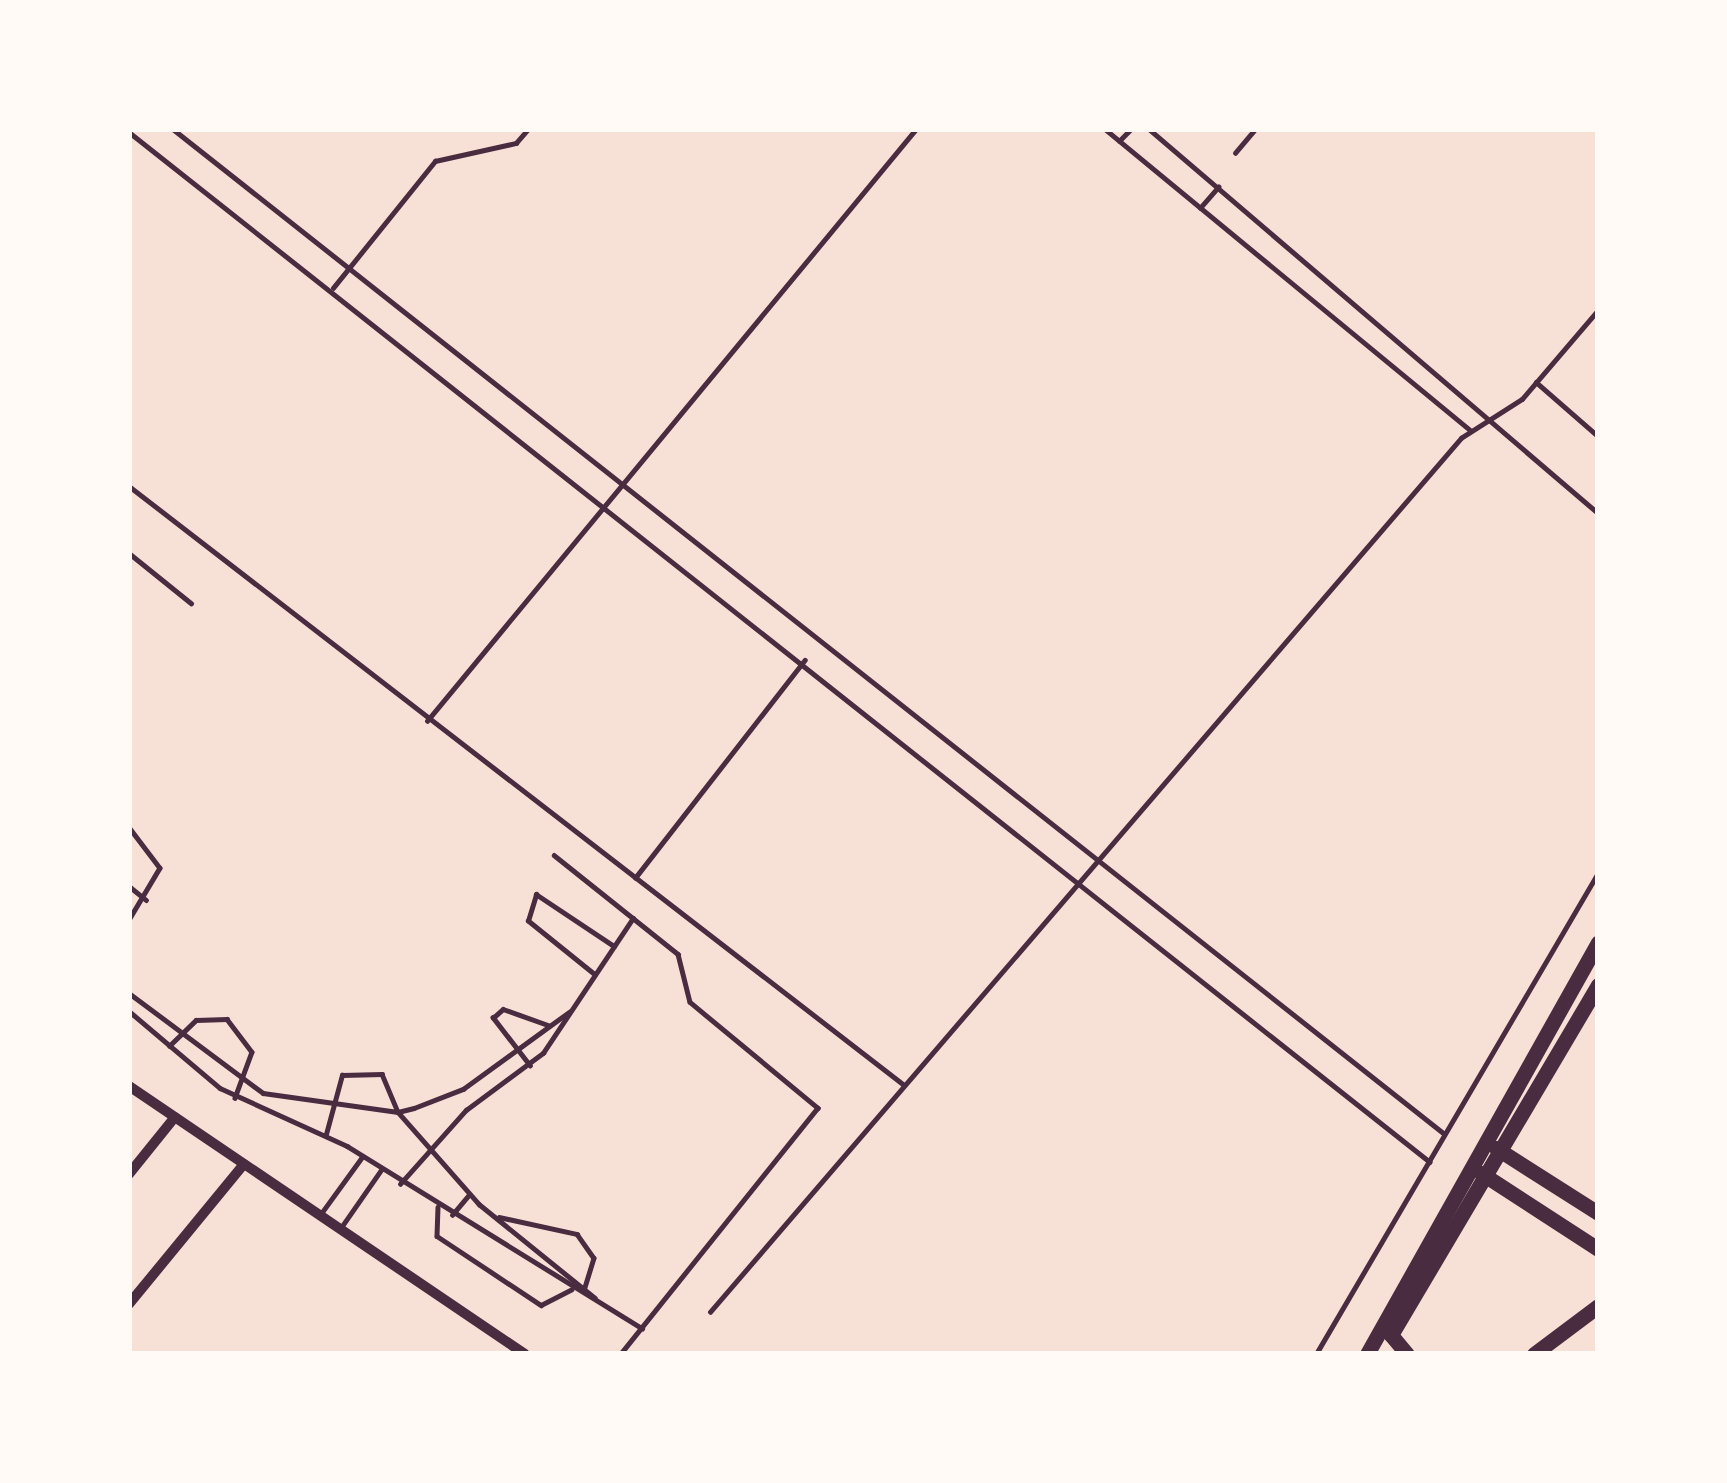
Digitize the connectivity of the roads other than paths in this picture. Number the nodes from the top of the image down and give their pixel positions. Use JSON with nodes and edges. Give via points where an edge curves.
{"nodes":[{"id":1,"x":173,"y":129,"type":"edge"},
{"id":2,"x":528,"y":129,"type":"edge"},
{"id":3,"x":916,"y":129,"type":"edge"},
{"id":4,"x":1105,"y":129,"type":"edge"},
{"id":5,"x":1131,"y":129,"type":"edge"},
{"id":6,"x":1149,"y":129,"type":"edge"},
{"id":7,"x":1255,"y":129,"type":"edge"},
{"id":8,"x":129,"y":132,"type":"edge"},
{"id":9,"x":1119,"y":141,"type":"junction"},
{"id":10,"x":1234,"y":153,"type":"dead end"},
{"id":11,"x":1218,"y":187,"type":"junction"},
{"id":12,"x":1200,"y":208,"type":"junction"},
{"id":13,"x":351,"y":267,"type":"junction"},
{"id":14,"x":333,"y":288,"type":"junction"},
{"id":15,"x":1598,"y":310,"type":"edge"},
{"id":16,"x":1536,"y":382,"type":"junction"},
{"id":17,"x":1496,"y":418,"type":"junction"},
{"id":18,"x":1470,"y":430,"type":"junction"},
{"id":19,"x":1598,"y":436,"type":"edge"},
{"id":20,"x":623,"y":478,"type":"junction"},
{"id":21,"x":129,"y":486,"type":"edge"},
{"id":22,"x":605,"y":500,"type":"junction"},
{"id":23,"x":1598,"y":513,"type":"edge"},
{"id":24,"x":129,"y":553,"type":"edge"},
{"id":25,"x":190,"y":603,"type":"dead end"},
{"id":26,"x":805,"y":660,"type":"junction"},
{"id":27,"x":427,"y":722,"type":"junction"},
{"id":28,"x":129,"y":827,"type":"edge"},
{"id":29,"x":1101,"y":854,"type":"junction"},
{"id":30,"x":554,"y":855,"type":"dead end"},
{"id":31,"x":1598,"y":873,"type":"edge"},
{"id":32,"x":635,"y":878,"type":"junction"},
{"id":33,"x":1081,"y":878,"type":"junction"},
{"id":34,"x":129,"y":886,"type":"edge"},
{"id":35,"x":146,"y":900,"type":"junction"},
{"id":36,"x":633,"y":918,"type":"junction"},
{"id":37,"x":129,"y":920,"type":"edge"},
{"id":38,"x":1598,"y":942,"type":"edge"},
{"id":39,"x":614,"y":946,"type":"junction"},
{"id":40,"x":595,"y":975,"type":"junction"},
{"id":41,"x":1598,"y":985,"type":"edge"},
{"id":42,"x":129,"y":993,"type":"edge"},
{"id":43,"x":574,"y":1008,"type":"junction"},
{"id":44,"x":129,"y":1011,"type":"edge"},
{"id":45,"x":548,"y":1025,"type":"junction"},
{"id":46,"x":178,"y":1036,"type":"junction"},
{"id":47,"x":169,"y":1046,"type":"junction"},
{"id":48,"x":518,"y":1052,"type":"junction"},
{"id":49,"x":530,"y":1066,"type":"junction"},
{"id":50,"x":244,"y":1084,"type":"junction"},
{"id":51,"x":904,"y":1085,"type":"junction"},
{"id":52,"x":129,"y":1086,"type":"edge"},
{"id":53,"x":235,"y":1097,"type":"junction"},
{"id":54,"x":329,"y":1109,"type":"junction"},
{"id":55,"x":398,"y":1112,"type":"junction"},
{"id":56,"x":175,"y":1117,"type":"junction"},
{"id":57,"x":1442,"y":1132,"type":"junction"},
{"id":58,"x":326,"y":1135,"type":"junction"},
{"id":59,"x":1496,"y":1148,"type":"junction"},
{"id":60,"x":437,"y":1149,"type":"junction"},
{"id":61,"x":362,"y":1157,"type":"junction"},
{"id":62,"x":1430,"y":1162,"type":"junction"},
{"id":63,"x":244,"y":1164,"type":"junction"},
{"id":64,"x":1474,"y":1168,"type":"junction"},
{"id":65,"x":381,"y":1170,"type":"junction"},
{"id":66,"x":129,"y":1174,"type":"edge"},
{"id":67,"x":400,"y":1184,"type":"junction"},
{"id":68,"x":470,"y":1194,"type":"junction"},
{"id":69,"x":439,"y":1207,"type":"junction"},
{"id":70,"x":1598,"y":1213,"type":"edge"},
{"id":71,"x":320,"y":1215,"type":"junction"},
{"id":72,"x":452,"y":1215,"type":"junction"},
{"id":73,"x":494,"y":1217,"type":"junction"},
{"id":74,"x":340,"y":1229,"type":"junction"},
{"id":75,"x":1598,"y":1250,"type":"edge"},
{"id":76,"x":573,"y":1288,"type":"junction"},
{"id":77,"x":585,"y":1288,"type":"junction"},
{"id":78,"x":598,"y":1302,"type":"junction"},
{"id":79,"x":129,"y":1304,"type":"edge"},
{"id":80,"x":1598,"y":1306,"type":"edge"},
{"id":81,"x":710,"y":1312,"type":"dead end"},
{"id":82,"x":642,"y":1329,"type":"junction"},
{"id":83,"x":1377,"y":1345,"type":"edge"},
{"id":84,"x":1541,"y":1352,"type":"edge"},
{"id":85,"x":525,"y":1354,"type":"edge"},
{"id":86,"x":621,"y":1354,"type":"edge"},
{"id":87,"x":1316,"y":1354,"type":"edge"},
{"id":88,"x":1407,"y":1354,"type":"edge"}],
"edges":[{"from":1,"to":13,"type":"lane"},
{"from":2,"to":13,"type":"lane","via":[[516,143],[435,161]]},
{"from":3,"to":20,"type":"lane"},
{"from":4,"to":9,"type":"lane"},
{"from":5,"to":9,"type":"lane"},
{"from":6,"to":11,"type":"lane"},
{"from":7,"to":10,"type":"lane"},
{"from":8,"to":14,"type":"lane"},
{"from":9,"to":12,"type":"lane"},
{"from":11,"to":12,"type":"lane"},
{"from":11,"to":17,"type":"lane"},
{"from":12,"to":18,"type":"lane"},
{"from":13,"to":14,"type":"lane"},
{"from":13,"to":20,"type":"lane"},
{"from":14,"to":22,"type":"lane"},
{"from":15,"to":16,"type":"lane"},
{"from":16,"to":17,"type":"lane"},
{"from":16,"to":19,"type":"lane"},
{"from":17,"to":18,"type":"lane"},
{"from":17,"to":23,"type":"lane"},
{"from":18,"to":29,"type":"lane"},
{"from":20,"to":22,"type":"lane"},
{"from":20,"to":29,"type":"lane"},
{"from":21,"to":27,"type":"lane"},
{"from":22,"to":26,"type":"lane"},
{"from":22,"to":27,"type":"lane"},
{"from":24,"to":25,"type":"lane"},
{"from":26,"to":32,"type":"lane"},
{"from":26,"to":33,"type":"lane"},
{"from":27,"to":32,"type":"lane"},
{"from":28,"to":35,"type":"lane","via":[[158,857]]},
{"from":29,"to":33,"type":"lane"},
{"from":29,"to":57,"type":"lane"},
{"from":30,"to":36,"type":"lane"},
{"from":31,"to":57,"type":"lane"},
{"from":32,"to":51,"type":"lane"},
{"from":33,"to":51,"type":"lane"},
{"from":33,"to":62,"type":"lane"},
{"from":34,"to":35,"type":"lane"},
{"from":35,"to":37,"type":"lane"},
{"from":36,"to":39,"type":"lane"},
{"from":36,"to":82,"type":"lane","via":[[682,959],[690,1002],[819,1116]]},
{"from":38,"to":64,"type":"main road"},
{"from":39,"to":40,"type":"lane"},
{"from":39,"to":40,"type":"lane","via":[[536,894],[528,921]]},
{"from":40,"to":43,"type":"lane"},
{"from":41,"to":59,"type":"main road"},
{"from":42,"to":46,"type":"lane"},
{"from":43,"to":45,"type":"lane"},
{"from":43,"to":49,"type":"lane"},
{"from":44,"to":47,"type":"lane"},
{"from":45,"to":48,"type":"lane"},
{"from":45,"to":48,"type":"lane","via":[[498,1011],[494,1027]]},
{"from":46,"to":47,"type":"lane"},
{"from":46,"to":50,"type":"lane"},
{"from":46,"to":50,"type":"lane","via":[[202,1018],[227,1019],[250,1043]]},
{"from":47,"to":53,"type":"lane"},
{"from":48,"to":49,"type":"lane"},
{"from":48,"to":55,"type":"lane","via":[[454,1094]]},
{"from":49,"to":60,"type":"lane","via":[[466,1110]]},
{"from":50,"to":53,"type":"lane"},
{"from":50,"to":54,"type":"lane"},
{"from":51,"to":81,"type":"lane"},
{"from":52,"to":56,"type":"street"},
{"from":53,"to":58,"type":"lane"},
{"from":54,"to":55,"type":"lane"},
{"from":54,"to":55,"type":"lane","via":[[337,1078],[369,1071]]},
{"from":54,"to":58,"type":"lane"},
{"from":55,"to":60,"type":"lane"},
{"from":56,"to":63,"type":"street"},
{"from":56,"to":66,"type":"street"},
{"from":57,"to":62,"type":"lane"},
{"from":58,"to":61,"type":"lane"},
{"from":59,"to":64,"type":"main road"},
{"from":59,"to":70,"type":"main road"},
{"from":60,"to":67,"type":"lane"},
{"from":60,"to":68,"type":"lane"},
{"from":61,"to":65,"type":"lane"},
{"from":61,"to":71,"type":"lane"},
{"from":62,"to":87,"type":"lane"},
{"from":63,"to":71,"type":"street"},
{"from":63,"to":79,"type":"street"},
{"from":64,"to":75,"type":"main road"},
{"from":64,"to":83,"type":"main road"},
{"from":65,"to":67,"type":"lane"},
{"from":65,"to":74,"type":"lane"},
{"from":67,"to":69,"type":"lane"},
{"from":68,"to":72,"type":"lane"},
{"from":68,"to":73,"type":"lane"},
{"from":69,"to":72,"type":"lane"},
{"from":69,"to":76,"type":"lane","via":[[437,1237],[541,1305]]},
{"from":71,"to":74,"type":"street"},
{"from":72,"to":76,"type":"lane"},
{"from":73,"to":77,"type":"lane"},
{"from":73,"to":77,"type":"lane","via":[[577,1234],[594,1258]]},
{"from":74,"to":85,"type":"street"},
{"from":76,"to":78,"type":"lane"},
{"from":77,"to":78,"type":"lane"},
{"from":78,"to":82,"type":"lane"},
{"from":80,"to":84,"type":"main road"},
{"from":82,"to":86,"type":"lane"},
{"from":83,"to":88,"type":"main road"}]}
